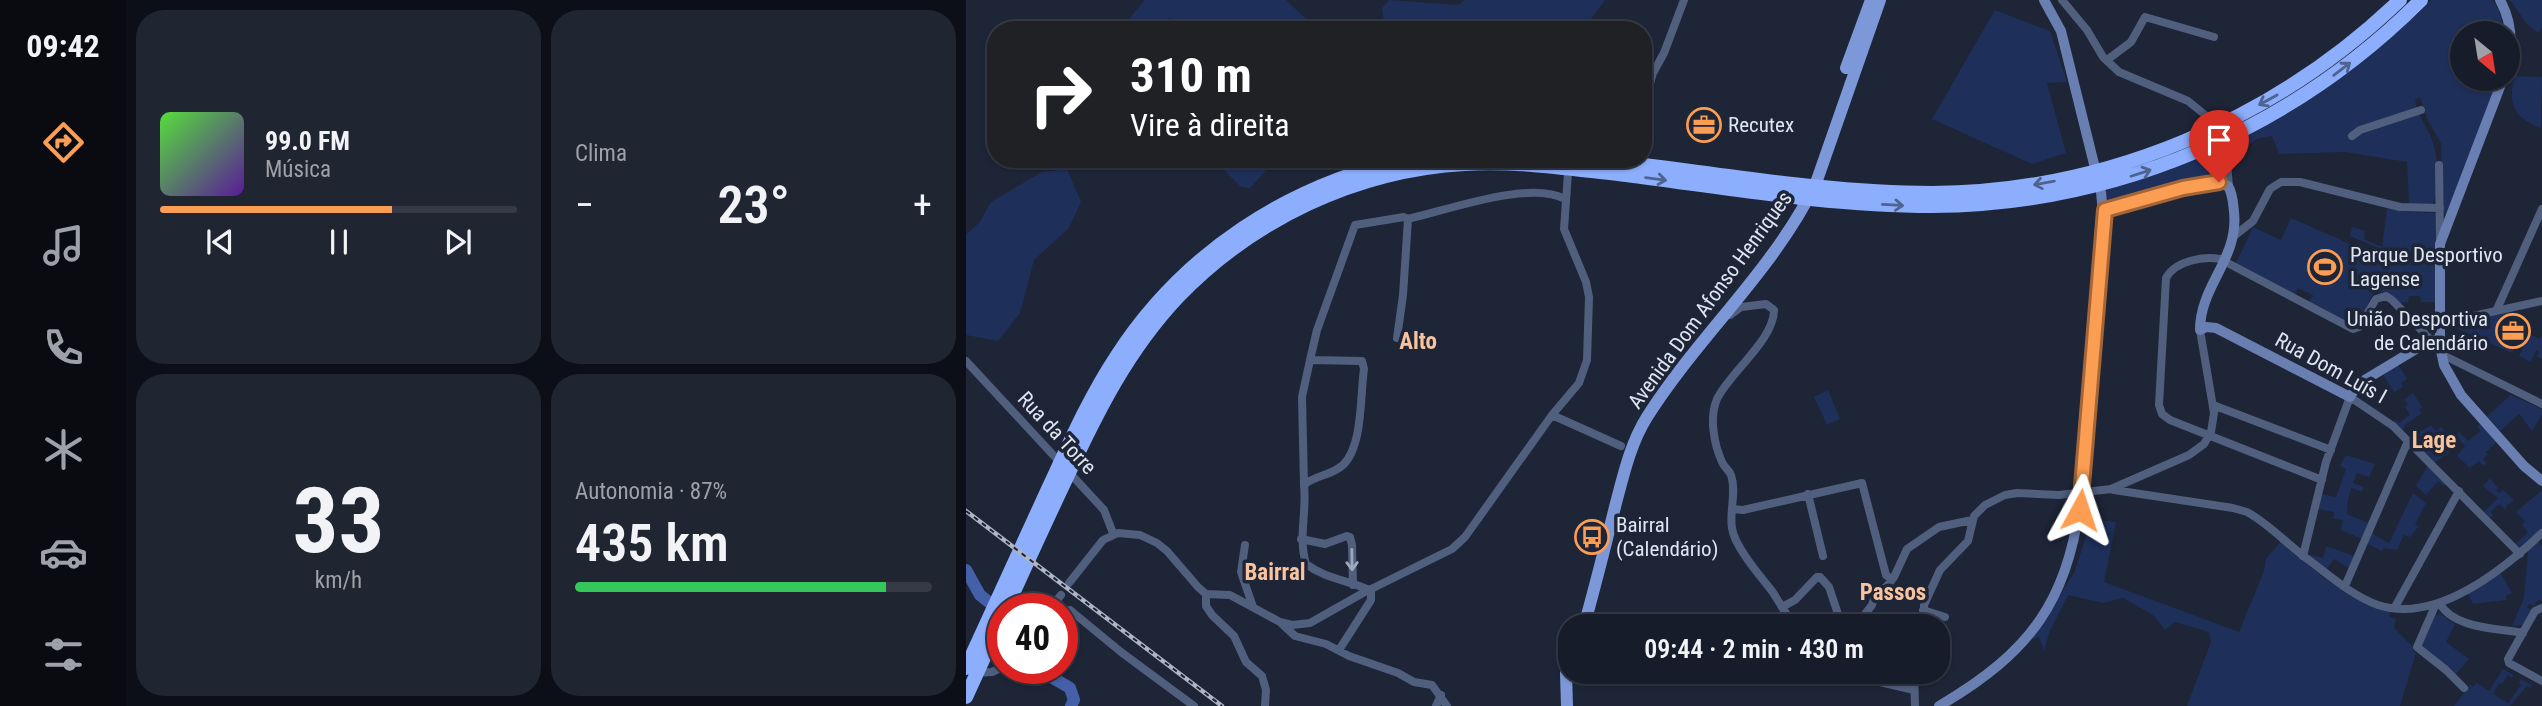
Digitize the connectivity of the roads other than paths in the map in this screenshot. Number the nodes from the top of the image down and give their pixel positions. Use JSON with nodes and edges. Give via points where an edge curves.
{"nodes":[{"id":1,"x":1684,"y":0,"type":"edge"},
{"id":2,"x":1871,"y":0,"type":"edge"},
{"id":3,"x":1880,"y":0,"type":"edge"},
{"id":4,"x":2044,"y":0,"type":"edge"},
{"id":5,"x":2062,"y":0,"type":"edge"},
{"id":6,"x":2400,"y":0,"type":"edge"},
{"id":7,"x":2421,"y":0,"type":"edge"},
{"id":8,"x":2500,"y":0,"type":"edge"},
{"id":9,"x":2507,"y":21,"type":"edge"},
{"id":10,"x":2214,"y":37,"type":"dead end"},
{"id":11,"x":2106,"y":60,"type":"junction"},
{"id":12,"x":1653,"y":73,"type":"joint"},
{"id":13,"x":1652,"y":76,"type":"edge"},
{"id":14,"x":2498,"y":91,"type":"edge"},
{"id":15,"x":2421,"y":110,"type":"dead end"},
{"id":16,"x":2204,"y":114,"type":"dead end"},
{"id":17,"x":2352,"y":136,"type":"dead end"},
{"id":18,"x":2227,"y":162,"type":"dead end"},
{"id":19,"x":2094,"y":164,"type":"dead end"},
{"id":20,"x":2440,"y":165,"type":"dead end"},
{"id":21,"x":1372,"y":168,"type":"edge"},
{"id":22,"x":1428,"y":168,"type":"edge"},
{"id":23,"x":1568,"y":168,"type":"edge"},
{"id":24,"x":1570,"y":168,"type":"edge"},
{"id":25,"x":1652,"y":168,"type":"edge"},
{"id":26,"x":2229,"y":187,"type":"junction"},
{"id":27,"x":1783,"y":188,"type":"junction"},
{"id":28,"x":2101,"y":192,"type":"dead end"},
{"id":29,"x":1828,"y":193,"type":"junction"},
{"id":30,"x":1565,"y":195,"type":"junction"},
{"id":31,"x":2542,"y":209,"type":"edge"},
{"id":32,"x":2105,"y":210,"type":"junction"},
{"id":33,"x":2444,"y":214,"type":"junction"},
{"id":34,"x":1408,"y":219,"type":"junction"},
{"id":35,"x":2234,"y":236,"type":"junction"},
{"id":36,"x":1766,"y":261,"type":"junction"},
{"id":37,"x":2225,"y":261,"type":"junction"},
{"id":38,"x":2542,"y":301,"type":"edge"},
{"id":39,"x":1750,"y":307,"type":"junction"},
{"id":40,"x":2497,"y":309,"type":"junction"},
{"id":41,"x":1717,"y":323,"type":"junction"},
{"id":42,"x":2441,"y":323,"type":"junction"},
{"id":43,"x":2200,"y":330,"type":"junction"},
{"id":44,"x":1397,"y":338,"type":"dead end"},
{"id":45,"x":2436,"y":340,"type":"junction"},
{"id":46,"x":2441,"y":354,"type":"junction"},
{"id":47,"x":1310,"y":360,"type":"junction"},
{"id":48,"x":966,"y":361,"type":"edge"},
{"id":49,"x":2463,"y":365,"type":"junction"},
{"id":50,"x":2450,"y":376,"type":"junction"},
{"id":51,"x":2350,"y":397,"type":"junction"},
{"id":52,"x":2542,"y":404,"type":"edge"},
{"id":53,"x":2213,"y":405,"type":"junction"},
{"id":54,"x":1552,"y":415,"type":"junction"},
{"id":55,"x":1082,"y":432,"type":"junction"},
{"id":56,"x":2210,"y":436,"type":"junction"},
{"id":57,"x":2408,"y":441,"type":"junction"},
{"id":58,"x":1621,"y":446,"type":"dead end"},
{"id":59,"x":2331,"y":450,"type":"junction"},
{"id":60,"x":2322,"y":480,"type":"junction"},
{"id":61,"x":2542,"y":481,"type":"edge"},
{"id":62,"x":1304,"y":485,"type":"junction"},
{"id":63,"x":2110,"y":489,"type":"junction"},
{"id":64,"x":2459,"y":491,"type":"junction"},
{"id":65,"x":1808,"y":494,"type":"junction"},
{"id":66,"x":2081,"y":494,"type":"junction"},
{"id":67,"x":1733,"y":509,"type":"junction"},
{"id":68,"x":1972,"y":520,"type":"junction"},
{"id":69,"x":1113,"y":533,"type":"junction"},
{"id":70,"x":2542,"y":533,"type":"edge"},
{"id":71,"x":1301,"y":539,"type":"junction"},
{"id":72,"x":1245,"y":545,"type":"dead end"},
{"id":73,"x":2520,"y":554,"type":"junction"},
{"id":74,"x":1823,"y":556,"type":"dead end"},
{"id":75,"x":2303,"y":556,"type":"junction"},
{"id":76,"x":1892,"y":580,"type":"junction"},
{"id":77,"x":1069,"y":583,"type":"dead end"},
{"id":78,"x":1353,"y":586,"type":"junction"},
{"id":79,"x":2345,"y":586,"type":"junction"},
{"id":80,"x":1371,"y":591,"type":"junction"},
{"id":81,"x":1013,"y":593,"type":"edge"},
{"id":82,"x":1206,"y":594,"type":"junction"},
{"id":83,"x":1253,"y":607,"type":"junction"},
{"id":84,"x":1782,"y":607,"type":"junction"},
{"id":85,"x":2395,"y":607,"type":"junction"},
{"id":86,"x":2438,"y":608,"type":"junction"},
{"id":87,"x":2542,"y":608,"type":"edge"},
{"id":88,"x":1923,"y":610,"type":"junction"},
{"id":89,"x":1579,"y":614,"type":"edge"},
{"id":90,"x":1587,"y":614,"type":"edge"},
{"id":91,"x":1787,"y":614,"type":"edge"},
{"id":92,"x":1838,"y":614,"type":"edge"},
{"id":93,"x":1865,"y":614,"type":"edge"},
{"id":94,"x":1923,"y":614,"type":"edge"},
{"id":95,"x":1936,"y":614,"type":"edge"},
{"id":96,"x":1078,"y":617,"type":"edge"},
{"id":97,"x":1280,"y":622,"type":"junction"},
{"id":98,"x":2523,"y":633,"type":"junction"},
{"id":99,"x":1339,"y":650,"type":"junction"},
{"id":100,"x":987,"y":651,"type":"edge"},
{"id":101,"x":966,"y":670,"type":"edge"},
{"id":102,"x":987,"y":673,"type":"edge"},
{"id":103,"x":2542,"y":681,"type":"edge"},
{"id":104,"x":1566,"y":684,"type":"edge"},
{"id":105,"x":1574,"y":684,"type":"edge"},
{"id":106,"x":1888,"y":684,"type":"edge"},
{"id":107,"x":1914,"y":684,"type":"edge"},
{"id":108,"x":2464,"y":688,"type":"dead end"},
{"id":109,"x":1914,"y":690,"type":"junction"},
{"id":110,"x":1441,"y":695,"type":"junction"},
{"id":111,"x":966,"y":697,"type":"edge"},
{"id":112,"x":1194,"y":706,"type":"edge"},
{"id":113,"x":1265,"y":706,"type":"edge"},
{"id":114,"x":1436,"y":706,"type":"edge"},
{"id":115,"x":1447,"y":706,"type":"edge"},
{"id":116,"x":1567,"y":706,"type":"edge"},
{"id":117,"x":1575,"y":706,"type":"edge"},
{"id":118,"x":1915,"y":706,"type":"edge"},
{"id":119,"x":1939,"y":706,"type":"edge"}],
"edges":[{"from":1,"to":12,"type":"street"},
{"from":2,"to":89,"type":"main road","name":"Avenida Dom Afonso Henriques","via":[[1799,202],[1633,425],[1617,467]]},
{"from":3,"to":36,"type":"main road","name":"Avenida Dom Afonso Henriques","via":[[1816,183]]},
{"from":4,"to":19,"type":"street","via":[[2061,31]]},
{"from":5,"to":11,"type":"street"},
{"from":6,"to":29,"type":"highway","one_way":true,"via":[[2350,44],[2283,91],[2216,127],[2125,163],[2066,179],[1985,190]]},
{"from":29,"to":7,"type":"highway","one_way":true,"via":[[1922,206],[1991,203],[2059,194],[2140,173],[2227,138],[2296,101],[2363,53]]},
{"from":8,"to":9,"type":"street"},
{"from":10,"to":11,"type":"street","via":[[2145,17],[2131,42]]},
{"from":11,"to":16,"type":"street","via":[[2124,75],[2188,101]]},
{"from":12,"to":13,"type":"street"},
{"from":14,"to":33,"type":"street"},
{"from":15,"to":17,"type":"street"},
{"from":18,"to":26,"type":"street"},
{"from":20,"to":33,"type":"street"},
{"from":21,"to":55,"type":"highway","via":[[1300,195],[1214,248],[1164,295],[1129,337],[1100,383]]},
{"from":55,"to":22,"type":"highway","one_way":true,"via":[[1154,325],[1223,256],[1305,205],[1342,190]]},
{"from":23,"to":30,"type":"street"},
{"from":24,"to":27,"type":"highway","one_way":true},
{"from":25,"to":27,"type":"highway"},
{"from":26,"to":32,"type":"street","via":[[2214,182]]},
{"from":26,"to":35,"type":"street"},
{"from":27,"to":29,"type":"highway"},
{"from":28,"to":32,"type":"street"},
{"from":30,"to":34,"type":"street","via":[[1540,191],[1510,194]]},
{"from":30,"to":54,"type":"street","via":[[1564,229],[1587,282],[1587,360],[1579,383]]},
{"from":31,"to":40,"type":"street"},
{"from":32,"to":66,"type":"street"},
{"from":33,"to":35,"type":"street","via":[[2300,182],[2281,182],[2270,189],[2253,220]]},
{"from":33,"to":42,"type":"street"},
{"from":34,"to":44,"type":"street"},
{"from":34,"to":47,"type":"street","via":[[1355,225]]},
{"from":35,"to":37,"type":"street"},
{"from":36,"to":39,"type":"street","via":[[1768,267],[1746,295]]},
{"from":36,"to":41,"type":"main road","name":"Avenida Dom Afonso Henriques"},
{"from":37,"to":43,"type":"street","via":[[2202,308]]},
{"from":37,"to":45,"type":"street","via":[[2353,329],[2362,324],[2376,299],[2386,296]]},
{"from":37,"to":56,"type":"street","via":[[2196,259],[2166,278],[2159,407],[2168,419]]},
{"from":38,"to":40,"type":"street"},
{"from":39,"to":41,"type":"street","via":[[1735,309],[1725,322]]},
{"from":39,"to":67,"type":"street","via":[[1770,305],[1774,318],[1724,388],[1713,412],[1722,462],[1732,480]]},
{"from":40,"to":42,"type":"street"},
{"from":41,"to":90,"type":"main road","name":"Avenida Dom Afonso Henriques","via":[[1637,435]]},
{"from":42,"to":45,"type":"street"},
{"from":43,"to":51,"type":"street","name":"Rua Dom Luís I","via":[[2216,328]]},
{"from":43,"to":53,"type":"street"},
{"from":45,"to":46,"type":"street"},
{"from":45,"to":51,"type":"street","via":[[2358,384]]},
{"from":46,"to":49,"type":"street"},
{"from":46,"to":50,"type":"street"},
{"from":47,"to":62,"type":"street","via":[[1302,397]]},
{"from":47,"to":62,"type":"street","via":[[1362,361],[1364,369],[1351,453],[1337,470]]},
{"from":48,"to":69,"type":"street","name":"Rua da Torre","via":[[1104,510]]},
{"from":49,"to":50,"type":"street"},
{"from":49,"to":52,"type":"street"},
{"from":50,"to":61,"type":"street","via":[[2492,431]]},
{"from":51,"to":57,"type":"street","name":"Rua Dom Luís I"},
{"from":51,"to":59,"type":"street"},
{"from":53,"to":56,"type":"street"},
{"from":53,"to":59,"type":"street"},
{"from":54,"to":58,"type":"street"},
{"from":54,"to":80,"type":"street","via":[[1465,537],[1452,549]]},
{"from":55,"to":81,"type":"highway"},
{"from":55,"to":101,"type":"highway"},
{"from":56,"to":60,"type":"street"},
{"from":56,"to":63,"type":"street","via":[[2189,455]]},
{"from":57,"to":64,"type":"street","name":"Rua Dom Luís I"},
{"from":57,"to":79,"type":"street"},
{"from":59,"to":60,"type":"street"},
{"from":60,"to":75,"type":"street"},
{"from":62,"to":71,"type":"street"},
{"from":63,"to":66,"type":"street"},
{"from":63,"to":75,"type":"street","via":[[2247,512]]},
{"from":64,"to":73,"type":"street","name":"Rua Dom Luís I"},
{"from":64,"to":85,"type":"street"},
{"from":65,"to":67,"type":"street"},
{"from":65,"to":74,"type":"street"},
{"from":65,"to":76,"type":"street","via":[[1862,483],[1886,575]]},
{"from":66,"to":68,"type":"street","via":[[2006,495],[1985,505]]},
{"from":66,"to":119,"type":"street","via":[[2071,555],[2045,614],[1997,669]]},
{"from":67,"to":84,"type":"street","via":[[1734,538]]},
{"from":68,"to":76,"type":"street","via":[[1948,524],[1914,543]]},
{"from":68,"to":88,"type":"street","via":[[1968,541],[1943,565]]},
{"from":69,"to":77,"type":"street"},
{"from":69,"to":82,"type":"street","via":[[1140,535],[1157,543]]},
{"from":70,"to":73,"type":"street"},
{"from":71,"to":78,"type":"street","via":[[1306,564]]},
{"from":71,"to":78,"type":"street","one_way":true,"via":[[1325,544],[1350,537]]},
{"from":72,"to":83,"type":"street","via":[[1241,572]]},
{"from":73,"to":86,"type":"street"},
{"from":75,"to":79,"type":"street"},
{"from":76,"to":93,"type":"street","via":[[1876,593]]},
{"from":78,"to":80,"type":"street"},
{"from":79,"to":85,"type":"street","via":[[2376,604]]},
{"from":80,"to":97,"type":"street","via":[[1310,623]]},
{"from":80,"to":99,"type":"street","via":[[1371,600]]},
{"from":82,"to":83,"type":"street","via":[[1230,595]]},
{"from":82,"to":113,"type":"street","via":[[1212,615],[1234,636],[1246,662],[1262,676]]},
{"from":83,"to":97,"type":"street"},
{"from":84,"to":91,"type":"street"},
{"from":84,"to":92,"type":"street","via":[[1820,577],[1829,587]]},
{"from":85,"to":86,"type":"street"},
{"from":86,"to":98,"type":"street","via":[[2465,622]]},
{"from":86,"to":108,"type":"street","via":[[2417,647]]},
{"from":87,"to":98,"type":"street","via":[[2535,611]]},
{"from":88,"to":94,"type":"street"},
{"from":88,"to":95,"type":"street"},
{"from":96,"to":112,"type":"street"},
{"from":97,"to":99,"type":"street","via":[[1295,636]]},
{"from":98,"to":103,"type":"street","via":[[2508,661]]},
{"from":99,"to":110,"type":"street","via":[[1414,682],[1432,685]]},
{"from":100,"to":111,"type":"highway"},
{"from":101,"to":102,"type":"street"},
{"from":104,"to":116,"type":"main road"},
{"from":105,"to":117,"type":"main road"},
{"from":106,"to":109,"type":"street"},
{"from":107,"to":109,"type":"street"},
{"from":109,"to":118,"type":"street"},
{"from":110,"to":114,"type":"street"},
{"from":110,"to":115,"type":"street"}]}
